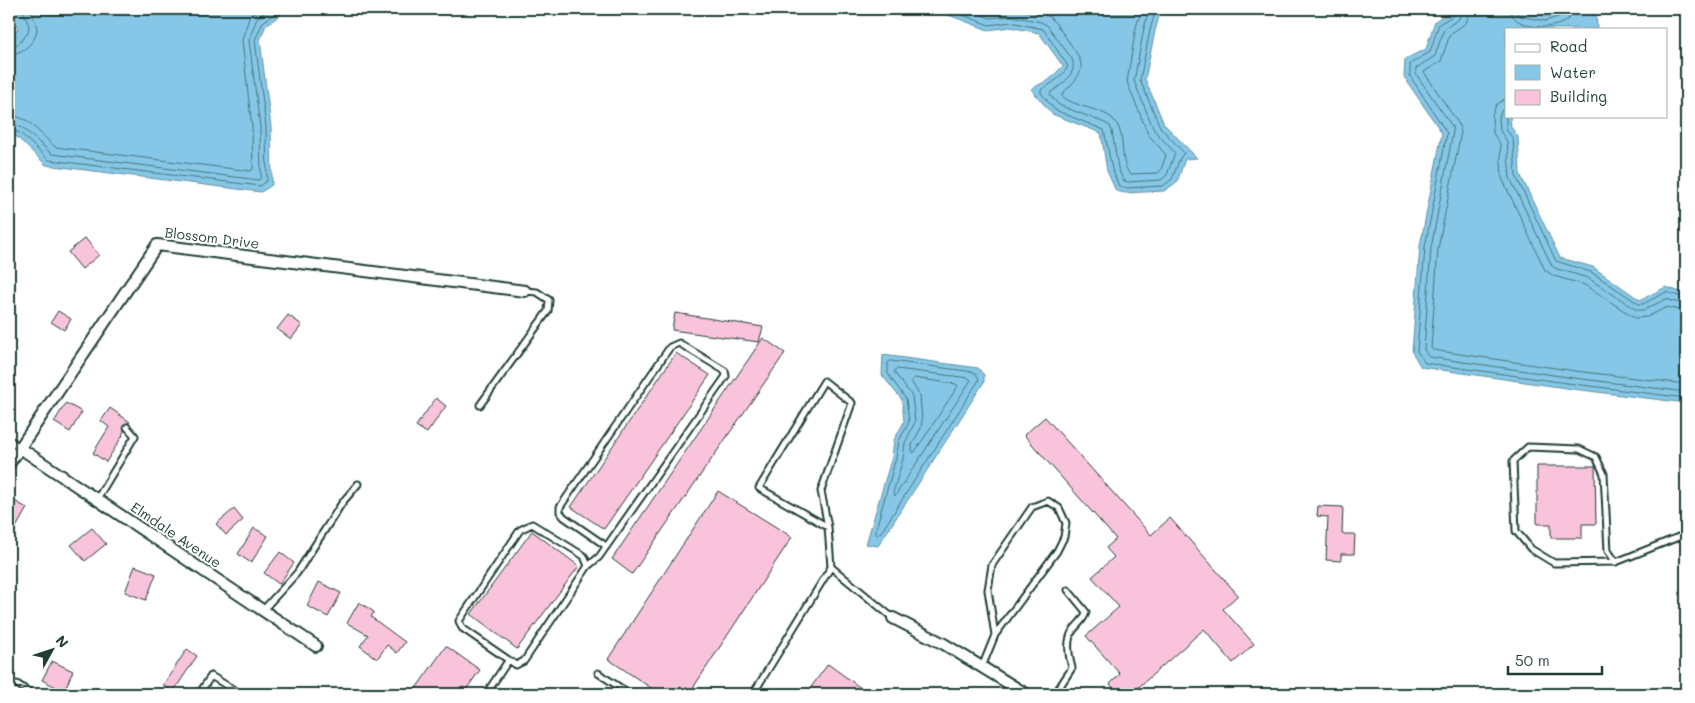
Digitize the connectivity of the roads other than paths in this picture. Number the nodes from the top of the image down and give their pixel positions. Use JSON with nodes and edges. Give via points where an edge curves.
{"nodes":[{"id":1,"x":525,"y":291,"type":"joint"},
{"id":2,"x":480,"y":405,"type":"dead end"},
{"id":3,"x":127,"y":427,"type":"dead end"},
{"id":4,"x":9,"y":438,"type":"edge"},
{"id":5,"x":20,"y":448,"type":"junction"},
{"id":6,"x":9,"y":464,"type":"edge"},
{"id":7,"x":358,"y":484,"type":"dead end"},
{"id":8,"x":97,"y":499,"type":"junction"},
{"id":9,"x":828,"y":527,"type":"junction"},
{"id":10,"x":1684,"y":535,"type":"edge"},
{"id":11,"x":1686,"y":544,"type":"edge"},
{"id":12,"x":606,"y":546,"type":"junction"},
{"id":13,"x":1616,"y":562,"type":"junction"},
{"id":14,"x":588,"y":566,"type":"junction"},
{"id":15,"x":831,"y":567,"type":"junction"},
{"id":16,"x":1068,"y":590,"type":"dead end"},
{"id":17,"x":263,"y":610,"type":"junction"},
{"id":18,"x":893,"y":618,"type":"joint"},
{"id":19,"x":995,"y":635,"type":"junction"},
{"id":20,"x":316,"y":646,"type":"dead end"},
{"id":21,"x":508,"y":661,"type":"junction"},
{"id":22,"x":982,"y":667,"type":"junction"},
{"id":23,"x":598,"y":674,"type":"dead end"},
{"id":24,"x":9,"y":685,"type":"edge"},
{"id":25,"x":32,"y":694,"type":"edge"},
{"id":26,"x":199,"y":694,"type":"edge"},
{"id":27,"x":241,"y":694,"type":"edge"},
{"id":28,"x":486,"y":694,"type":"edge"},
{"id":29,"x":630,"y":694,"type":"edge"},
{"id":30,"x":753,"y":694,"type":"edge"},
{"id":31,"x":1026,"y":694,"type":"edge"},
{"id":32,"x":1055,"y":694,"type":"edge"}],
"edges":[{"from":1,"to":2,"type":"lane","via":[[537,292],[549,300],[548,311]]},
{"from":1,"to":5,"type":"street","name":"Blossom Drive","via":[[157,245]]},
{"from":3,"to":8,"type":"lane","via":[[135,436]]},
{"from":4,"to":5,"type":"lane"},
{"from":5,"to":6,"type":"street","name":"Blossom Drive"},
{"from":5,"to":8,"type":"street","name":"Elmdale Avenue"},
{"from":7,"to":17,"type":"lane","via":[[297,573]]},
{"from":8,"to":17,"type":"street","name":"Elmdale Avenue"},
{"from":9,"to":9,"type":"lane","via":[[821,491],[852,403],[824,381],[759,488]]},
{"from":9,"to":15,"type":"lane"},
{"from":10,"to":11,"type":"lane"},
{"from":10,"to":13,"type":"lane"},
{"from":12,"to":12,"type":"lane","via":[[726,376],[725,372],[679,343],[670,347],[560,507],[564,517]]},
{"from":12,"to":14,"type":"lane"},
{"from":13,"to":13,"type":"lane","via":[[1608,551],[1604,474],[1596,457],[1578,449],[1528,447],[1513,461],[1516,531],[1531,549],[1554,563]]},
{"from":14,"to":21,"type":"lane","via":[[524,661],[516,665]]},
{"from":14,"to":21,"type":"lane","via":[[584,556],[532,524],[520,530],[459,621],[462,628]]},
{"from":15,"to":18,"type":"lane"},
{"from":15,"to":30,"type":"lane"},
{"from":16,"to":32,"type":"lane","via":[[1086,612],[1085,618],[1071,633],[1069,653],[1072,668]]},
{"from":17,"to":20,"type":"street","name":"Elmdale Avenue"},
{"from":18,"to":22,"type":"street"},
{"from":19,"to":19,"type":"lane","via":[[1064,537],[1066,523],[1059,508],[1048,502],[1032,507],[992,565],[988,590]]},
{"from":19,"to":22,"type":"lane"},
{"from":21,"to":28,"type":"lane"},
{"from":22,"to":31,"type":"street"},
{"from":23,"to":29,"type":"lane"},
{"from":24,"to":25,"type":"lane","via":[[17,684]]},
{"from":26,"to":27,"type":"lane","via":[[211,676]]}]}
